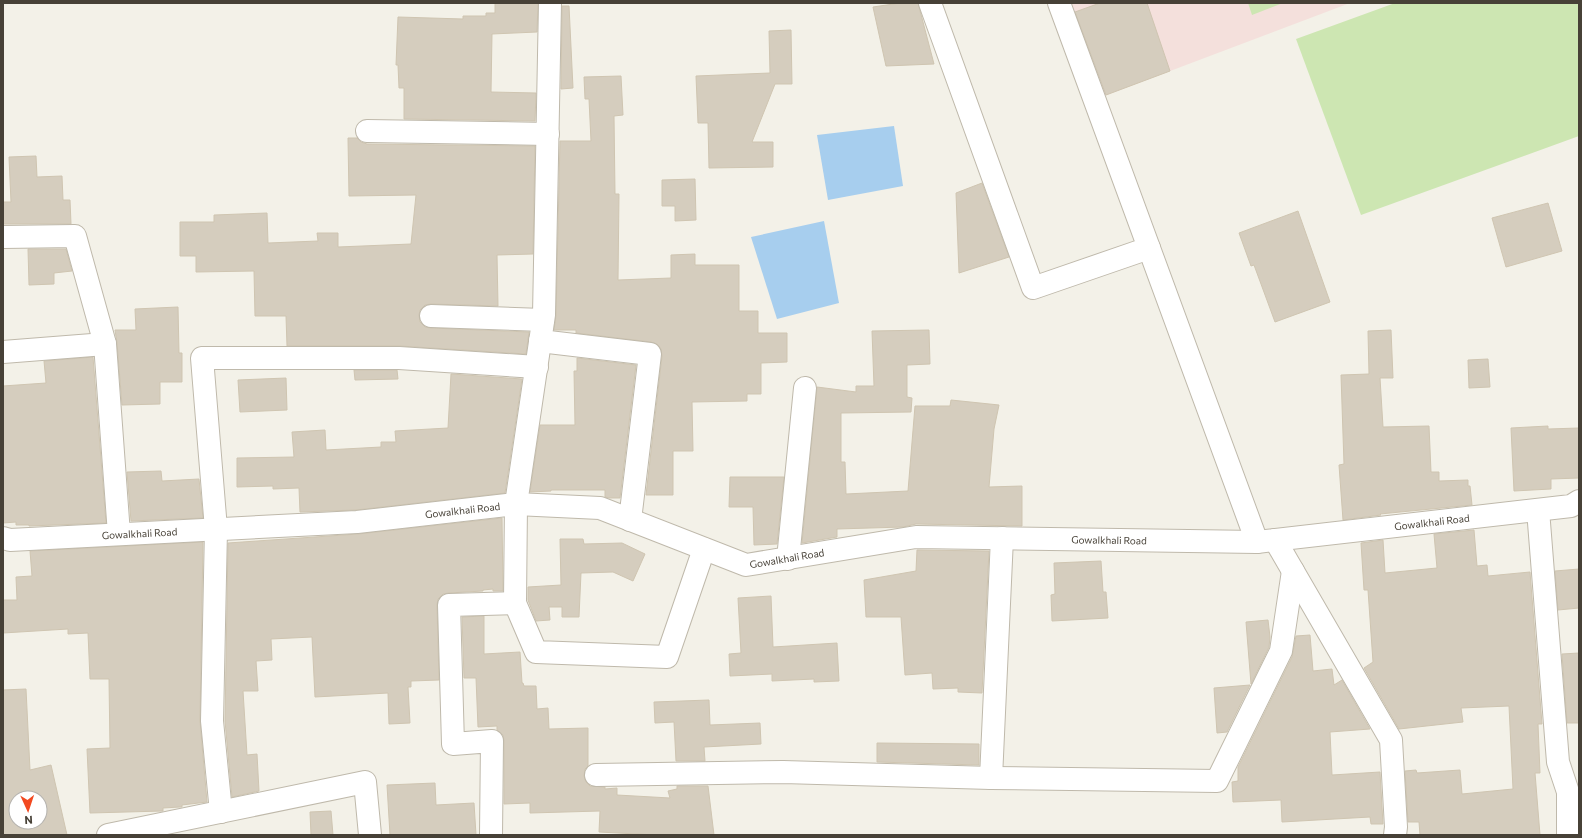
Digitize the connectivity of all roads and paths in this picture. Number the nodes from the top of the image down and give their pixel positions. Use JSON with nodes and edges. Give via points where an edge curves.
{"nodes":[{"id":1,"x":550,"y":3,"type":"edge"},
{"id":2,"x":930,"y":3,"type":"edge"},
{"id":3,"x":1059,"y":3,"type":"edge"},
{"id":4,"x":367,"y":131,"type":"dead end"},
{"id":5,"x":548,"y":134,"type":"junction"},
{"id":6,"x":3,"y":237,"type":"edge"},
{"id":7,"x":1149,"y":248,"type":"junction"},
{"id":8,"x":431,"y":316,"type":"dead end"},
{"id":9,"x":542,"y":331,"type":"junction"},
{"id":10,"x":106,"y":344,"type":"junction"},
{"id":11,"x":3,"y":352,"type":"edge"},
{"id":12,"x":537,"y":367,"type":"junction"},
{"id":13,"x":805,"y":388,"type":"dead end"},
{"id":14,"x":1579,"y":501,"type":"edge"},
{"id":15,"x":516,"y":504,"type":"junction"},
{"id":16,"x":1538,"y":510,"type":"junction"},
{"id":17,"x":630,"y":520,"type":"junction"},
{"id":18,"x":216,"y":529,"type":"junction"},
{"id":19,"x":119,"y":534,"type":"junction"},
{"id":20,"x":3,"y":538,"type":"edge"},
{"id":21,"x":1002,"y":538,"type":"junction"},
{"id":22,"x":1266,"y":541,"type":"junction"},
{"id":23,"x":704,"y":549,"type":"junction"},
{"id":24,"x":788,"y":559,"type":"junction"},
{"id":25,"x":1293,"y":571,"type":"junction"},
{"id":26,"x":515,"y":603,"type":"junction"},
{"id":27,"x":596,"y":775,"type":"dead end"},
{"id":28,"x":991,"y":778,"type":"junction"},
{"id":29,"x":221,"y":812,"type":"junction"},
{"id":30,"x":108,"y":835,"type":"edge"},
{"id":31,"x":370,"y":835,"type":"edge"},
{"id":32,"x":491,"y":835,"type":"edge"},
{"id":33,"x":1395,"y":835,"type":"edge"},
{"id":34,"x":1568,"y":835,"type":"edge"}],
"edges":[{"from":1,"to":5,"type":"street"},
{"from":2,"to":7,"type":"street","via":[[1034,288]]},
{"from":3,"to":7,"type":"street"},
{"from":4,"to":5,"type":"street"},
{"from":5,"to":9,"type":"street"},
{"from":6,"to":10,"type":"street","via":[[75,236]]},
{"from":7,"to":22,"type":"street"},
{"from":8,"to":9,"type":"street"},
{"from":9,"to":12,"type":"street"},
{"from":9,"to":17,"type":"street","via":[[650,354]]},
{"from":10,"to":11,"type":"street"},
{"from":10,"to":19,"type":"street"},
{"from":12,"to":15,"type":"street"},
{"from":12,"to":18,"type":"street","via":[[399,358],[202,358]]},
{"from":13,"to":24,"type":"street"},
{"from":14,"to":16,"type":"street","name":"Gowalkhali Road","via":[[1571,506]]},
{"from":15,"to":17,"type":"street","name":"Gowalkhali Road","via":[[600,508]]},
{"from":15,"to":18,"type":"street","name":"Gowalkhali Road","via":[[357,522]]},
{"from":15,"to":26,"type":"street"},
{"from":16,"to":22,"type":"street","name":"Gowalkhali Road"},
{"from":16,"to":34,"type":"street","via":[[1558,762],[1568,792]]},
{"from":17,"to":23,"type":"street","name":"Gowalkhali Road"},
{"from":18,"to":19,"type":"street","name":"Gowalkhali Road"},
{"from":18,"to":29,"type":"street","via":[[212,721]]},
{"from":19,"to":20,"type":"street","name":"Gowalkhali Road","via":[[10,540]]},
{"from":21,"to":22,"type":"street","name":"Gowalkhali Road"},
{"from":21,"to":24,"type":"street","name":"Gowalkhali Road","via":[[916,538]]},
{"from":21,"to":28,"type":"street"},
{"from":22,"to":25,"type":"street"},
{"from":23,"to":24,"type":"street","name":"Gowalkhali Road","via":[[746,565]]},
{"from":23,"to":26,"type":"street","via":[[667,657],[536,652]]},
{"from":25,"to":28,"type":"street","via":[[1281,651],[1217,781]]},
{"from":25,"to":33,"type":"street","via":[[1391,740]]},
{"from":26,"to":32,"type":"street","via":[[449,605],[453,744],[492,741]]},
{"from":27,"to":28,"type":"street","via":[[783,772]]},
{"from":29,"to":30,"type":"street"},
{"from":29,"to":31,"type":"street","via":[[366,782]]}]}
